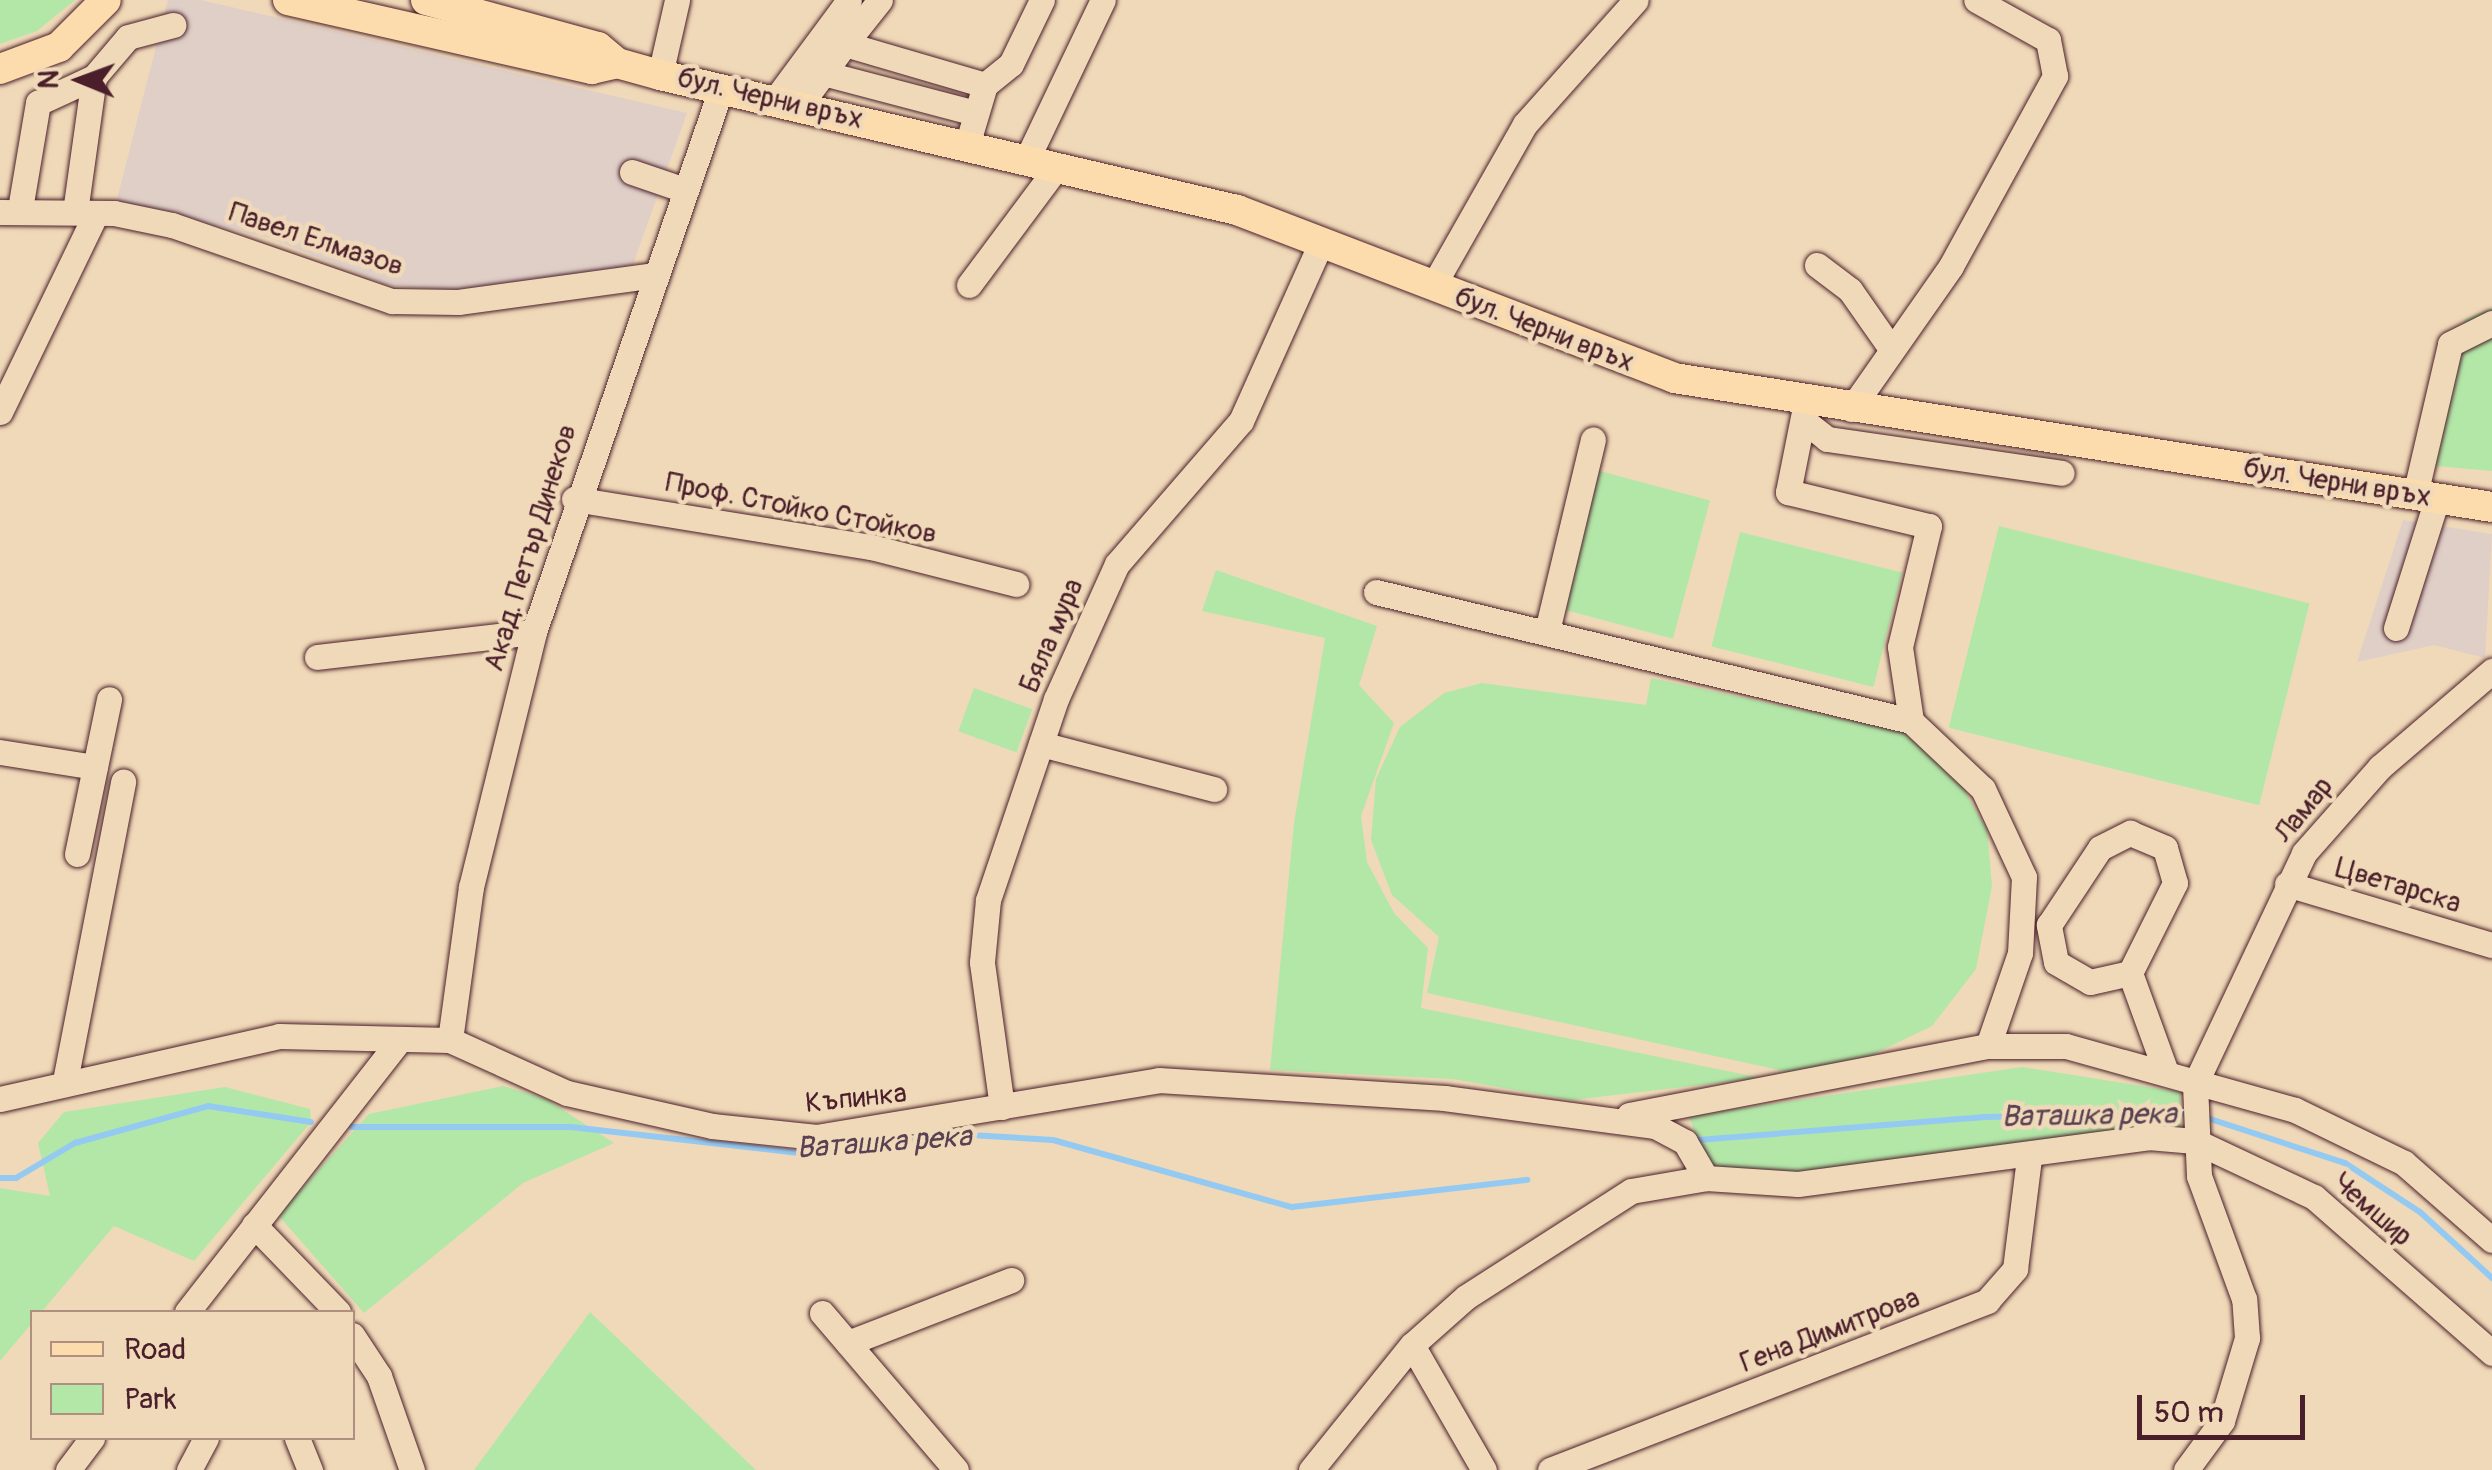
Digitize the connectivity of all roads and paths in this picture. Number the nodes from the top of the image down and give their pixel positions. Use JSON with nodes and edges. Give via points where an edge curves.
{"nodes":[{"id":1,"x":106,"y":0,"type":"edge"},
{"id":2,"x":288,"y":0,"type":"edge"},
{"id":3,"x":426,"y":0,"type":"edge"},
{"id":4,"x":677,"y":0,"type":"edge"},
{"id":5,"x":849,"y":0,"type":"edge"},
{"id":6,"x":880,"y":0,"type":"edge"},
{"id":7,"x":1042,"y":0,"type":"edge"},
{"id":8,"x":1103,"y":0,"type":"edge"},
{"id":9,"x":1636,"y":0,"type":"edge"},
{"id":10,"x":1976,"y":0,"type":"edge"},
{"id":11,"x":173,"y":25,"type":"dead end"},
{"id":12,"x":844,"y":44,"type":"junction"},
{"id":13,"x":617,"y":63,"type":"junction"},
{"id":14,"x":0,"y":69,"type":"edge"},
{"id":15,"x":823,"y":73,"type":"junction"},
{"id":16,"x":660,"y":75,"type":"junction"},
{"id":17,"x":94,"y":77,"type":"junction"},
{"id":18,"x":985,"y":85,"type":"junction"},
{"id":19,"x":721,"y":88,"type":"junction"},
{"id":20,"x":787,"y":103,"type":"junction"},
{"id":21,"x":976,"y":113,"type":"junction"},
{"id":22,"x":966,"y":145,"type":"junction"},
{"id":23,"x":1027,"y":160,"type":"junction"},
{"id":24,"x":1057,"y":167,"type":"junction"},
{"id":25,"x":632,"y":172,"type":"dead end"},
{"id":26,"x":685,"y":190,"type":"junction"},
{"id":27,"x":10,"y":210,"type":"edge"},
{"id":28,"x":86,"y":212,"type":"junction"},
{"id":29,"x":1321,"y":242,"type":"junction"},
{"id":30,"x":1817,"y":266,"type":"dead end"},
{"id":31,"x":655,"y":275,"type":"junction"},
{"id":32,"x":969,"y":286,"type":"dead end"},
{"id":33,"x":1432,"y":286,"type":"junction"},
{"id":34,"x":2492,"y":323,"type":"edge"},
{"id":35,"x":1892,"y":350,"type":"junction"},
{"id":36,"x":1851,"y":409,"type":"junction"},
{"id":37,"x":1805,"y":411,"type":"junction"},
{"id":38,"x":0,"y":412,"type":"edge"},
{"id":39,"x":1593,"y":439,"type":"dead end"},
{"id":40,"x":2062,"y":473,"type":"dead end"},
{"id":41,"x":2426,"y":497,"type":"junction"},
{"id":42,"x":574,"y":498,"type":"junction"},
{"id":43,"x":2492,"y":507,"type":"edge"},
{"id":44,"x":1016,"y":584,"type":"dead end"},
{"id":45,"x":1376,"y":592,"type":"dead end"},
{"id":46,"x":2396,"y":628,"type":"dead end"},
{"id":47,"x":1547,"y":631,"type":"junction"},
{"id":48,"x":534,"y":632,"type":"junction"},
{"id":49,"x":317,"y":657,"type":"dead end"},
{"id":50,"x":2492,"y":671,"type":"edge"},
{"id":51,"x":109,"y":700,"type":"dead end"},
{"id":52,"x":1910,"y":721,"type":"junction"},
{"id":53,"x":1041,"y":744,"type":"junction"},
{"id":54,"x":0,"y":752,"type":"edge"},
{"id":55,"x":95,"y":767,"type":"junction"},
{"id":56,"x":124,"y":782,"type":"dead end"},
{"id":57,"x":1214,"y":790,"type":"dead end"},
{"id":58,"x":76,"y":854,"type":"dead end"},
{"id":59,"x":2024,"y":877,"type":"junction"},
{"id":60,"x":2288,"y":884,"type":"junction"},
{"id":61,"x":2062,"y":902,"type":"junction"},
{"id":62,"x":2492,"y":945,"type":"edge"},
{"id":63,"x":2130,"y":972,"type":"junction"},
{"id":64,"x":400,"y":1039,"type":"junction"},
{"id":65,"x":450,"y":1040,"type":"junction"},
{"id":66,"x":1988,"y":1046,"type":"junction"},
{"id":67,"x":2166,"y":1072,"type":"junction"},
{"id":68,"x":65,"y":1081,"type":"junction"},
{"id":69,"x":2195,"y":1091,"type":"junction"},
{"id":70,"x":0,"y":1099,"type":"edge"},
{"id":71,"x":1002,"y":1106,"type":"junction"},
{"id":72,"x":1594,"y":1116,"type":"junction"},
{"id":73,"x":2195,"y":1135,"type":"junction"},
{"id":74,"x":2029,"y":1158,"type":"junction"},
{"id":75,"x":1706,"y":1178,"type":"junction"},
{"id":76,"x":254,"y":1225,"type":"junction"},
{"id":77,"x":2492,"y":1240,"type":"edge"},
{"id":78,"x":1010,"y":1280,"type":"dead end"},
{"id":79,"x":189,"y":1310,"type":"edge"},
{"id":80,"x":336,"y":1310,"type":"edge"},
{"id":81,"x":822,"y":1313,"type":"dead end"},
{"id":82,"x":355,"y":1340,"type":"edge"},
{"id":83,"x":848,"y":1343,"type":"junction"},
{"id":84,"x":1412,"y":1345,"type":"junction"},
{"id":85,"x":2492,"y":1353,"type":"edge"},
{"id":86,"x":90,"y":1440,"type":"edge"},
{"id":87,"x":205,"y":1440,"type":"edge"},
{"id":88,"x":298,"y":1440,"type":"edge"},
{"id":89,"x":68,"y":1470,"type":"edge"},
{"id":90,"x":189,"y":1470,"type":"edge"},
{"id":91,"x":310,"y":1470,"type":"edge"},
{"id":92,"x":412,"y":1470,"type":"edge"},
{"id":93,"x":956,"y":1470,"type":"edge"},
{"id":94,"x":1311,"y":1470,"type":"edge"},
{"id":95,"x":1484,"y":1470,"type":"edge"},
{"id":96,"x":1550,"y":1470,"type":"edge"},
{"id":97,"x":2186,"y":1470,"type":"edge"}],
"edges":[{"from":1,"to":14,"type":"main road","via":[[59,47]]},
{"from":2,"to":13,"type":"main road","name":"бул. Черни връх","via":[[592,69]]},
{"from":3,"to":13,"type":"main road","name":"бул. Черни връх","via":[[598,46]]},
{"from":4,"to":16,"type":"street"},
{"from":5,"to":20,"type":"street"},
{"from":6,"to":12,"type":"street"},
{"from":7,"to":18,"type":"street","via":[[1010,64]]},
{"from":8,"to":23,"type":"street"},
{"from":9,"to":33,"type":"street","via":[[1524,124]]},
{"from":10,"to":35,"type":"street","via":[[2048,40],[2054,76],[1951,266]]},
{"from":11,"to":17,"type":"street","via":[[128,38]]},
{"from":12,"to":15,"type":"street"},
{"from":12,"to":18,"type":"street"},
{"from":13,"to":16,"type":"main road","name":"бул. Черни връх"},
{"from":15,"to":20,"type":"street"},
{"from":15,"to":21,"type":"street"},
{"from":16,"to":19,"type":"main road","name":"бул. Черни връх"},
{"from":17,"to":27,"type":"street","via":[[38,103]]},
{"from":17,"to":28,"type":"street"},
{"from":18,"to":21,"type":"street"},
{"from":19,"to":20,"type":"main road","name":"бул. Черни връх"},
{"from":19,"to":26,"type":"street","name":"Акад. Петър Динеков"},
{"from":20,"to":22,"type":"main road","name":"бул. Черни връх"},
{"from":21,"to":22,"type":"street"},
{"from":22,"to":23,"type":"main road","name":"бул. Черни връх"},
{"from":23,"to":24,"type":"main road","name":"бул. Черни връх"},
{"from":24,"to":29,"type":"main road","name":"бул. Черни връх","via":[[1237,210]]},
{"from":24,"to":32,"type":"street"},
{"from":25,"to":26,"type":"street"},
{"from":26,"to":31,"type":"street","name":"Акад. Петър Динеков"},
{"from":27,"to":28,"type":"street","name":"Павел Елмазов"},
{"from":28,"to":31,"type":"street","name":"Павел Елмазов","via":[[172,226],[392,301],[458,302]]},
{"from":28,"to":38,"type":"street"},
{"from":29,"to":33,"type":"main road","name":"бул. Черни връх"},
{"from":29,"to":53,"type":"street","name":"Бяла мура","via":[[1241,421],[1117,564]]},
{"from":30,"to":35,"type":"street","via":[[1850,290]]},
{"from":31,"to":42,"type":"street","name":"Акад. Петър Динеков"},
{"from":33,"to":37,"type":"main road","name":"бул. Черни връх","via":[[1645,370]]},
{"from":34,"to":41,"type":"street","via":[[2450,344]]},
{"from":35,"to":36,"type":"street"},
{"from":36,"to":37,"type":"main road","name":"бул. Черни връх"},
{"from":36,"to":41,"type":"main road","name":"бул. Черни връх"},
{"from":37,"to":40,"type":"street","via":[[1827,438]]},
{"from":37,"to":52,"type":"street","via":[[1788,492],[1929,526],[1900,648]]},
{"from":39,"to":47,"type":"street"},
{"from":41,"to":43,"type":"main road","name":"бул. Черни връх"},
{"from":41,"to":46,"type":"street"},
{"from":42,"to":44,"type":"street","name":"Проф. Стойко Стойков","via":[[871,547]]},
{"from":42,"to":48,"type":"street","name":"Акад. Петър Динеков"},
{"from":45,"to":47,"type":"street"},
{"from":47,"to":52,"type":"street"},
{"from":48,"to":49,"type":"street"},
{"from":48,"to":65,"type":"street","name":"Акад. Петър Динеков","via":[[471,888]]},
{"from":50,"to":60,"type":"street","name":"Ламар","via":[[2380,767]]},
{"from":51,"to":55,"type":"street"},
{"from":52,"to":59,"type":"street","via":[[1983,788]]},
{"from":53,"to":57,"type":"street"},
{"from":53,"to":71,"type":"street","name":"Бяла мура","via":[[988,900],[982,962]]},
{"from":54,"to":55,"type":"street"},
{"from":55,"to":58,"type":"street"},
{"from":56,"to":68,"type":"street"},
{"from":59,"to":61,"type":"street"},
{"from":59,"to":66,"type":"street","via":[[2020,953]]},
{"from":60,"to":62,"type":"street","name":"Цветарска"},
{"from":60,"to":69,"type":"street","name":"Ламар"},
{"from":61,"to":63,"type":"street","via":[[2049,926],[2056,962],[2090,982]]},
{"from":61,"to":63,"type":"street","via":[[2114,836],[2165,848],[2175,882]]},
{"from":63,"to":67,"type":"street"},
{"from":64,"to":65,"type":"street","name":"Къпинка"},
{"from":64,"to":68,"type":"street","name":"Къпинка","via":[[278,1036]]},
{"from":64,"to":76,"type":"street"},
{"from":65,"to":71,"type":"street","name":"Къпинка","via":[[566,1094],[712,1126],[816,1138]]},
{"from":66,"to":67,"type":"street","name":"Чемшир","via":[[2066,1046]]},
{"from":66,"to":72,"type":"street","name":"Чемшир","via":[[1835,1082]]},
{"from":67,"to":69,"type":"street","name":"Чемшир"},
{"from":68,"to":70,"type":"street","name":"Къпинка"},
{"from":69,"to":73,"type":"street"},
{"from":69,"to":77,"type":"street","name":"Чемшир","via":[[2295,1110],[2404,1163]]},
{"from":71,"to":72,"type":"street","name":"Къпинка","via":[[1159,1080]]},
{"from":72,"to":75,"type":"street","name":"Къпинка","via":[[1671,1131]]},
{"from":73,"to":74,"type":"street"},
{"from":73,"to":85,"type":"street","name":"Чемшир","via":[[2314,1197]]},
{"from":73,"to":97,"type":"street","via":[[2248,1338],[2222,1421]]},
{"from":74,"to":75,"type":"street","via":[[1798,1184]]},
{"from":74,"to":96,"type":"street","name":"Гена Димитрова","via":[[2015,1269],[1986,1300]]},
{"from":75,"to":84,"type":"street","via":[[1631,1191],[1575,1223]]},
{"from":76,"to":79,"type":"street"},
{"from":76,"to":80,"type":"street"},
{"from":78,"to":83,"type":"street"},
{"from":81,"to":83,"type":"street"},
{"from":82,"to":92,"type":"street","via":[[378,1376]]},
{"from":83,"to":93,"type":"street"},
{"from":84,"to":94,"type":"street"},
{"from":84,"to":95,"type":"street"},
{"from":86,"to":89,"type":"street"},
{"from":87,"to":90,"type":"street"},
{"from":88,"to":91,"type":"street"}]}
